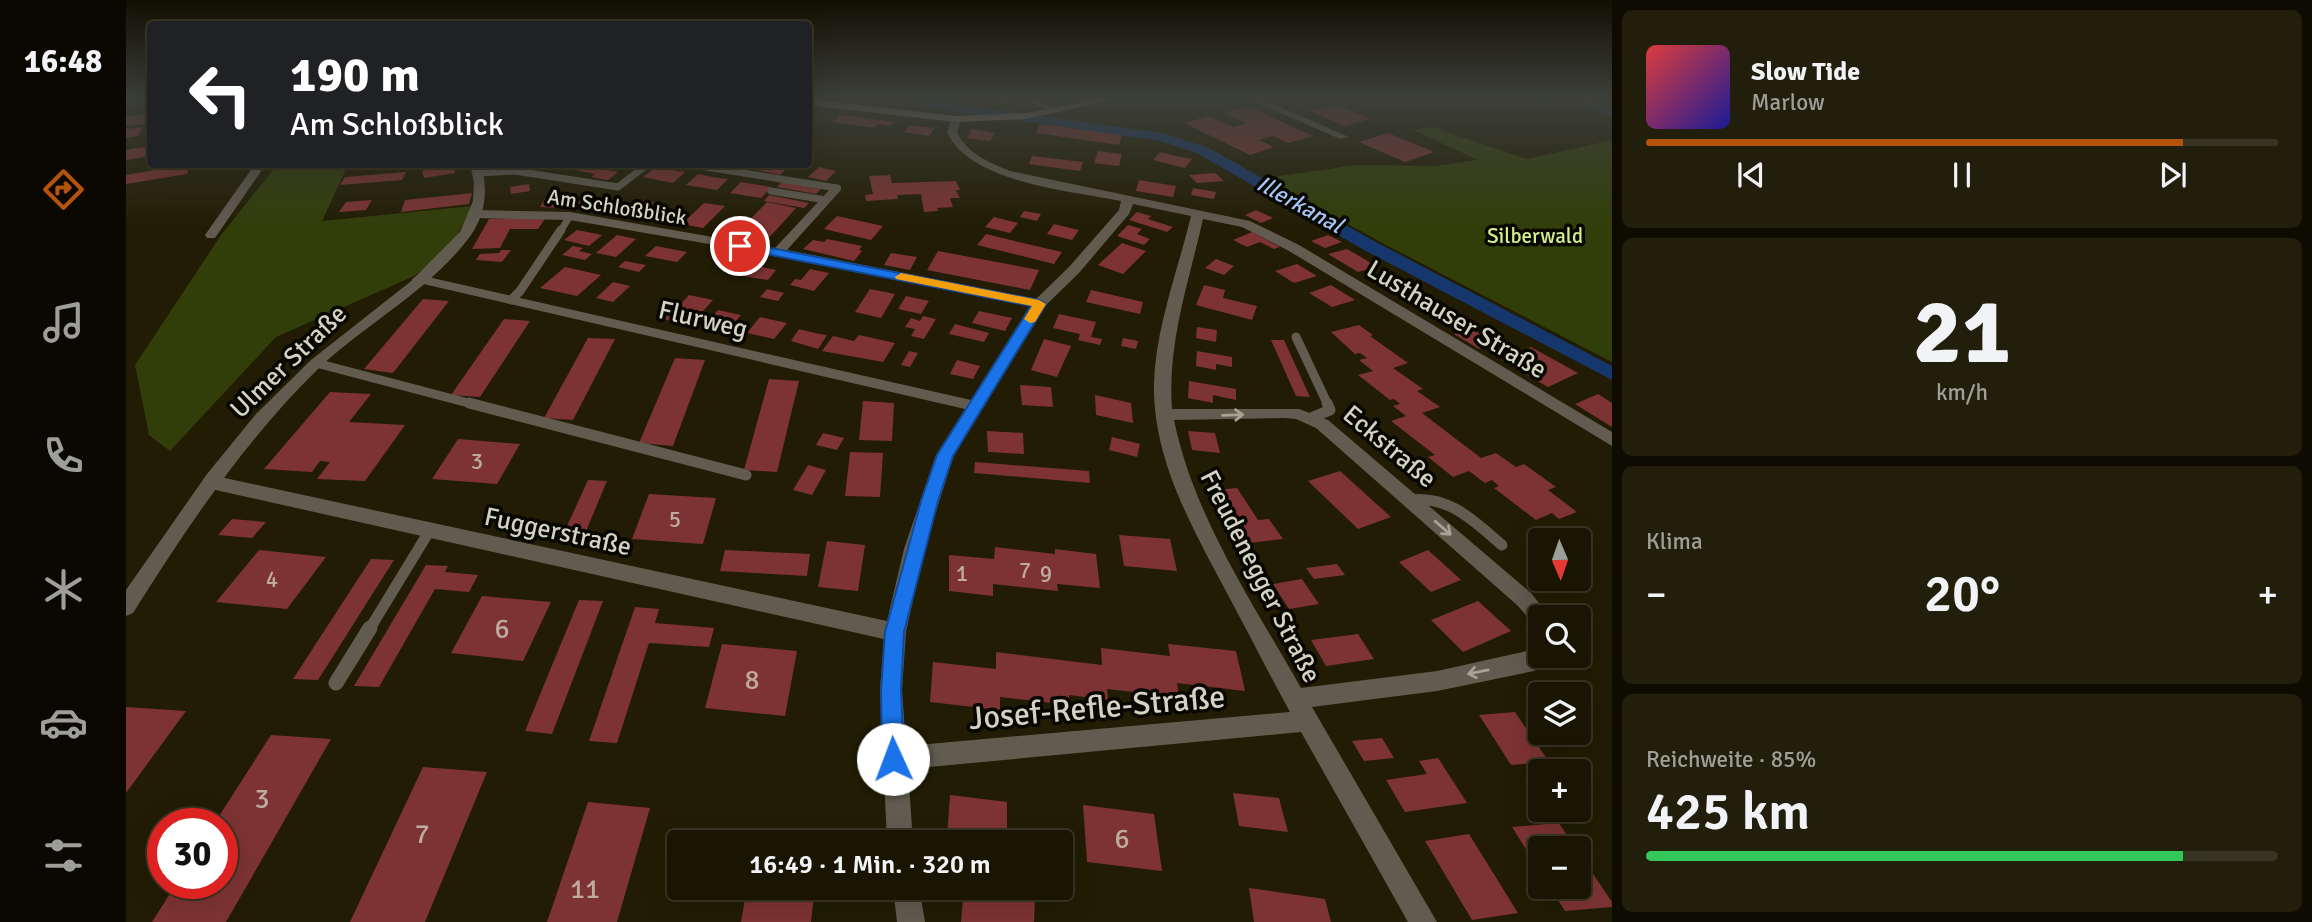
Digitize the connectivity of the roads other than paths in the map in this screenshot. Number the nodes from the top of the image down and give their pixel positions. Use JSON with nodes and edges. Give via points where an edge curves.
{"nodes":[{"id":1,"x":955,"y":141,"type":"edge"},
{"id":2,"x":258,"y":168,"type":"edge"},
{"id":3,"x":643,"y":168,"type":"edge"},
{"id":4,"x":712,"y":168,"type":"edge"},
{"id":5,"x":476,"y":169,"type":"edge"},
{"id":6,"x":837,"y":188,"type":"joint"},
{"id":7,"x":771,"y":191,"type":"dead end"},
{"id":8,"x":1128,"y":198,"type":"junction"},
{"id":9,"x":826,"y":200,"type":"junction"},
{"id":10,"x":1198,"y":213,"type":"junction"},
{"id":11,"x":477,"y":214,"type":"junction"},
{"id":12,"x":570,"y":216,"type":"junction"},
{"id":13,"x":211,"y":235,"type":"dead end"},
{"id":14,"x":778,"y":252,"type":"junction"},
{"id":15,"x":419,"y":279,"type":"junction"},
{"id":16,"x":511,"y":300,"type":"junction"},
{"id":17,"x":1039,"y":304,"type":"junction"},
{"id":18,"x":1296,"y":337,"type":"dead end"},
{"id":19,"x":316,"y":363,"type":"junction"},
{"id":20,"x":976,"y":406,"type":"junction"},
{"id":21,"x":1164,"y":415,"type":"junction"},
{"id":22,"x":1311,"y":418,"type":"junction"},
{"id":23,"x":1612,"y":440,"type":"edge"},
{"id":24,"x":746,"y":475,"type":"dead end"},
{"id":25,"x":211,"y":482,"type":"junction"},
{"id":26,"x":1410,"y":500,"type":"junction"},
{"id":27,"x":430,"y":530,"type":"junction"},
{"id":28,"x":1502,"y":545,"type":"dead end"},
{"id":29,"x":1530,"y":605,"type":"edge"},
{"id":30,"x":126,"y":607,"type":"edge"},
{"id":31,"x":895,"y":632,"type":"junction"},
{"id":32,"x":1528,"y":662,"type":"edge"},
{"id":33,"x":336,"y":683,"type":"dead end"},
{"id":34,"x":1294,"y":699,"type":"junction"},
{"id":35,"x":1307,"y":721,"type":"junction"},
{"id":36,"x":893,"y":759,"type":"junction"},
{"id":37,"x":899,"y":830,"type":"edge"},
{"id":38,"x":908,"y":900,"type":"edge"},
{"id":39,"x":911,"y":922,"type":"edge"},
{"id":40,"x":1423,"y":922,"type":"edge"}],
"edges":[{"from":1,"to":8,"type":"street","via":[[981,163],[1025,178]]},
{"from":2,"to":13,"type":"street"},
{"from":3,"to":5,"type":"lane","via":[[618,187]]},
{"from":4,"to":6,"type":"lane"},
{"from":5,"to":11,"type":"street","via":[[482,192]]},
{"from":6,"to":9,"type":"street"},
{"from":7,"to":9,"type":"lane"},
{"from":8,"to":10,"type":"street"},
{"from":8,"to":17,"type":"street","via":[[1125,211]]},
{"from":9,"to":14,"type":"street"},
{"from":10,"to":21,"type":"street","name":"Freudenegger Straße","via":[[1165,356]]},
{"from":10,"to":23,"type":"street","name":"Lusthauser Straße","via":[[1246,224],[1294,248]]},
{"from":11,"to":12,"type":"street","name":"Am Schloßblick"},
{"from":11,"to":15,"type":"street","name":"Ulmer Straße","via":[[447,254]]},
{"from":12,"to":14,"type":"street","name":"Am Schloßblick"},
{"from":12,"to":16,"type":"lane"},
{"from":14,"to":17,"type":"street","name":"Am Schloßblick"},
{"from":15,"to":16,"type":"street","name":"Flurweg"},
{"from":15,"to":19,"type":"street","name":"Ulmer Straße"},
{"from":16,"to":20,"type":"street","name":"Flurweg"},
{"from":17,"to":20,"type":"street"},
{"from":18,"to":22,"type":"lane","via":[[1330,410]]},
{"from":19,"to":24,"type":"lane"},
{"from":19,"to":25,"type":"street","name":"Ulmer Straße","via":[[256,425]]},
{"from":20,"to":31,"type":"street","via":[[945,455]]},
{"from":21,"to":22,"type":"street","name":"Eckstraße","one_way":true,"via":[[1284,413]]},
{"from":21,"to":34,"type":"street","name":"Freudenegger Straße","via":[[1187,499]]},
{"from":22,"to":26,"type":"street","name":"Eckstraße"},
{"from":25,"to":27,"type":"street","name":"Fuggerstraße"},
{"from":25,"to":30,"type":"street","name":"Ulmer Straße"},
{"from":26,"to":28,"type":"lane","via":[[1423,496],[1442,499]]},
{"from":26,"to":29,"type":"street","name":"Eckstraße","one_way":true},
{"from":27,"to":31,"type":"street","name":"Fuggerstraße"},
{"from":27,"to":33,"type":"lane"},
{"from":31,"to":36,"type":"street"},
{"from":32,"to":34,"type":"street","one_way":true,"via":[[1437,681]]},
{"from":34,"to":35,"type":"street","name":"Freudenegger Straße"},
{"from":35,"to":36,"type":"street","name":"Josef-Refle-Straße"},
{"from":35,"to":40,"type":"street","name":"Freudenegger Straße"},
{"from":36,"to":37,"type":"street"},
{"from":38,"to":39,"type":"street"}]}
